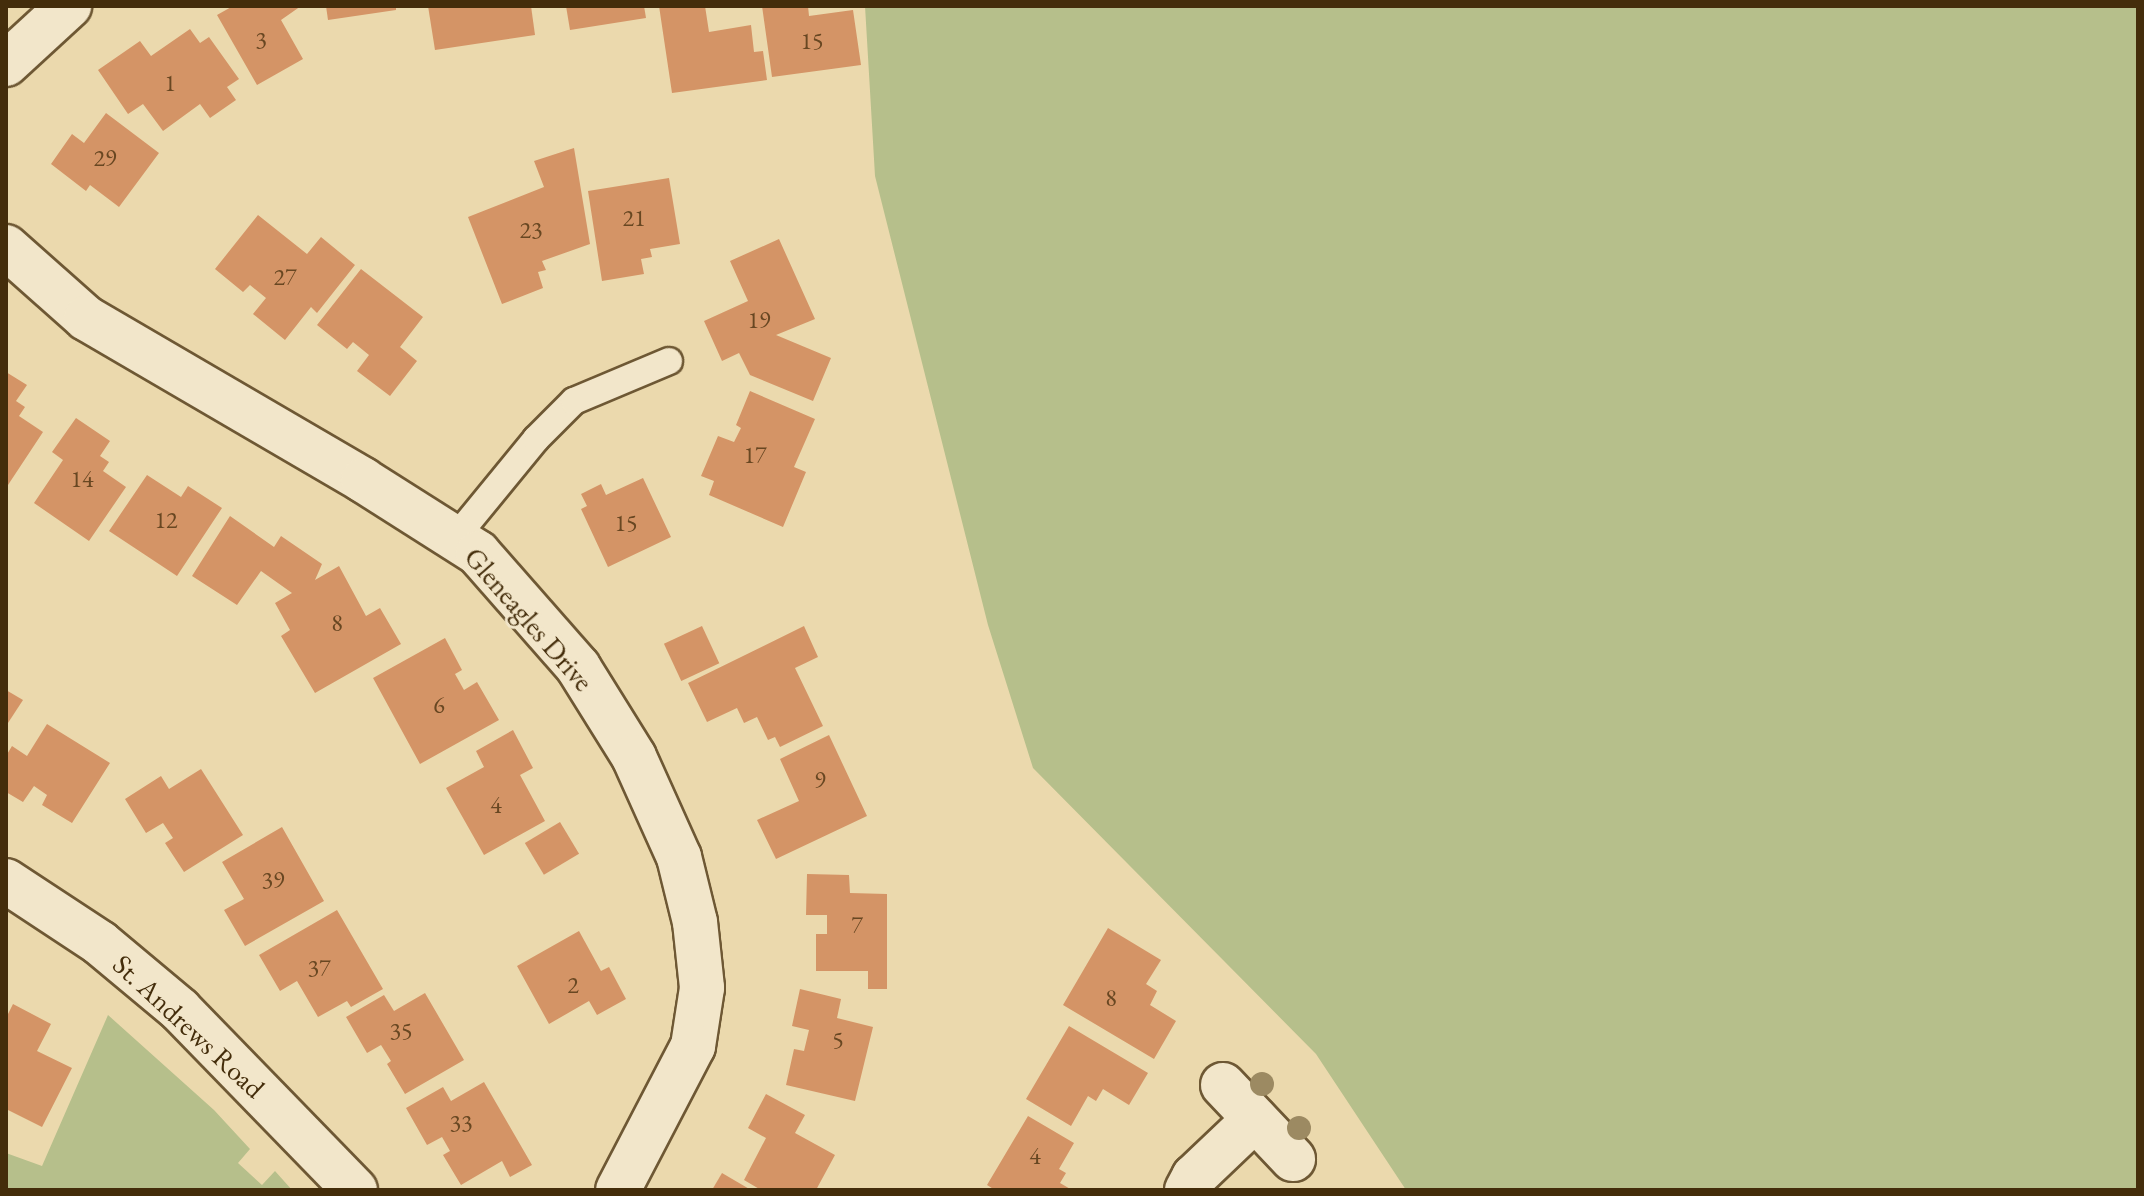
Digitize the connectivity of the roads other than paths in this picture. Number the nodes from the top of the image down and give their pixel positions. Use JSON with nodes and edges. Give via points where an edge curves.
{"nodes":[{"id":1,"x":69,"y":6,"type":"edge"},
{"id":2,"x":6,"y":64,"type":"edge"},
{"id":3,"x":6,"y":247,"type":"edge"},
{"id":4,"x":669,"y":361,"type":"dead end"},
{"id":5,"x":455,"y":538,"type":"junction"},
{"id":6,"x":6,"y":881,"type":"edge"},
{"id":7,"x":1223,"y":1085,"type":"dead end"},
{"id":8,"x":1255,"y":1119,"type":"junction"},
{"id":9,"x":1293,"y":1159,"type":"dead end"},
{"id":10,"x":355,"y":1190,"type":"edge"},
{"id":11,"x":618,"y":1190,"type":"edge"},
{"id":12,"x":1187,"y":1190,"type":"edge"}],
"edges":[{"from":1,"to":2,"type":"street"},
{"from":3,"to":5,"type":"street","name":"Gleneagles Drive","via":[[86,318]]},
{"from":4,"to":5,"type":"lane","name":"Gleneagles Drive","via":[[574,401]]},
{"from":5,"to":11,"type":"street","name":"Gleneagles Drive","via":[[478,553],[578,667],[634,757],[679,857],[695,922],[702,988],[693,1046]]},
{"from":6,"to":10,"type":"street","name":"St. Andrews Road","via":[[100,943],[180,1010]]},
{"from":7,"to":8,"type":"street"},
{"from":8,"to":9,"type":"street"},
{"from":8,"to":12,"type":"street"}]}
